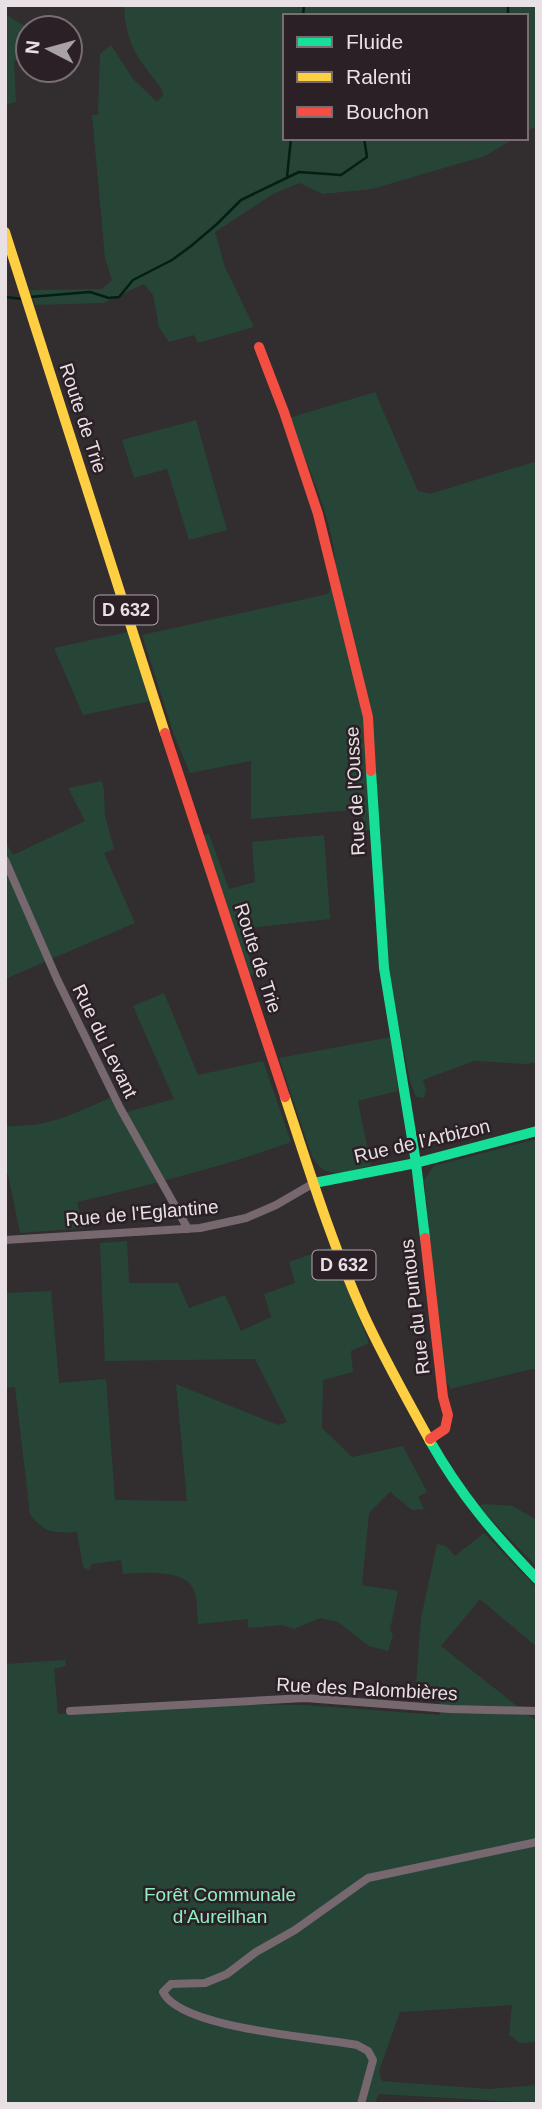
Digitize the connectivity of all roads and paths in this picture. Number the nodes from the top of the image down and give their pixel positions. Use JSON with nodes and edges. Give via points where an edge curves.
{"nodes":[{"id":1,"x":5,"y":232,"type":"edge"},
{"id":2,"x":259,"y":347,"type":"dead end"},
{"id":3,"x":5,"y":860,"type":"edge"},
{"id":4,"x":537,"y":1132,"type":"edge"},
{"id":5,"x":416,"y":1163,"type":"junction"},
{"id":6,"x":314,"y":1183,"type":"junction"},
{"id":7,"x":188,"y":1229,"type":"junction"},
{"id":8,"x":5,"y":1240,"type":"edge"},
{"id":9,"x":430,"y":1439,"type":"junction"},
{"id":10,"x":537,"y":1579,"type":"edge"},
{"id":11,"x":70,"y":1711,"type":"dead end"},
{"id":12,"x":537,"y":1711,"type":"edge"},
{"id":13,"x":537,"y":1842,"type":"edge"},
{"id":14,"x":361,"y":2104,"type":"edge"}],
"edges":[{"from":1,"to":6,"type":"main road","name":"Route de Trie","number":"D 632"},
{"from":2,"to":5,"type":"main road","name":"Rue de l'Ousse","via":[[318,514],[368,717],[384,968]]},
{"from":3,"to":7,"type":"street","name":"Rue du Levant","via":[[115,1097]]},
{"from":4,"to":5,"type":"main road","name":"Rue de l'Arbizon"},
{"from":5,"to":6,"type":"main road","name":"Rue de l'Arbizon"},
{"from":5,"to":9,"type":"main road","name":"Rue du Puntous","via":[[448,1415],[445,1429]]},
{"from":6,"to":7,"type":"street","name":"Rue de l'Eglantine","via":[[246,1218]]},
{"from":6,"to":9,"type":"main road","name":"Route de Trie","number":"D 632","via":[[363,1313]]},
{"from":7,"to":8,"type":"street","name":"Rue de l'Eglantine"},
{"from":9,"to":10,"type":"main road","name":"Route de Trie","number":"D 632","via":[[471,1506]]},
{"from":11,"to":12,"type":"street","name":"Rue des Palombières","via":[[305,1698]]},
{"from":13,"to":14,"type":"street","via":[[368,1878],[227,1974],[205,1983],[165,1987],[165,1997],[186,2012],[234,2027],[357,2045],[368,2051],[373,2060]]}]}
